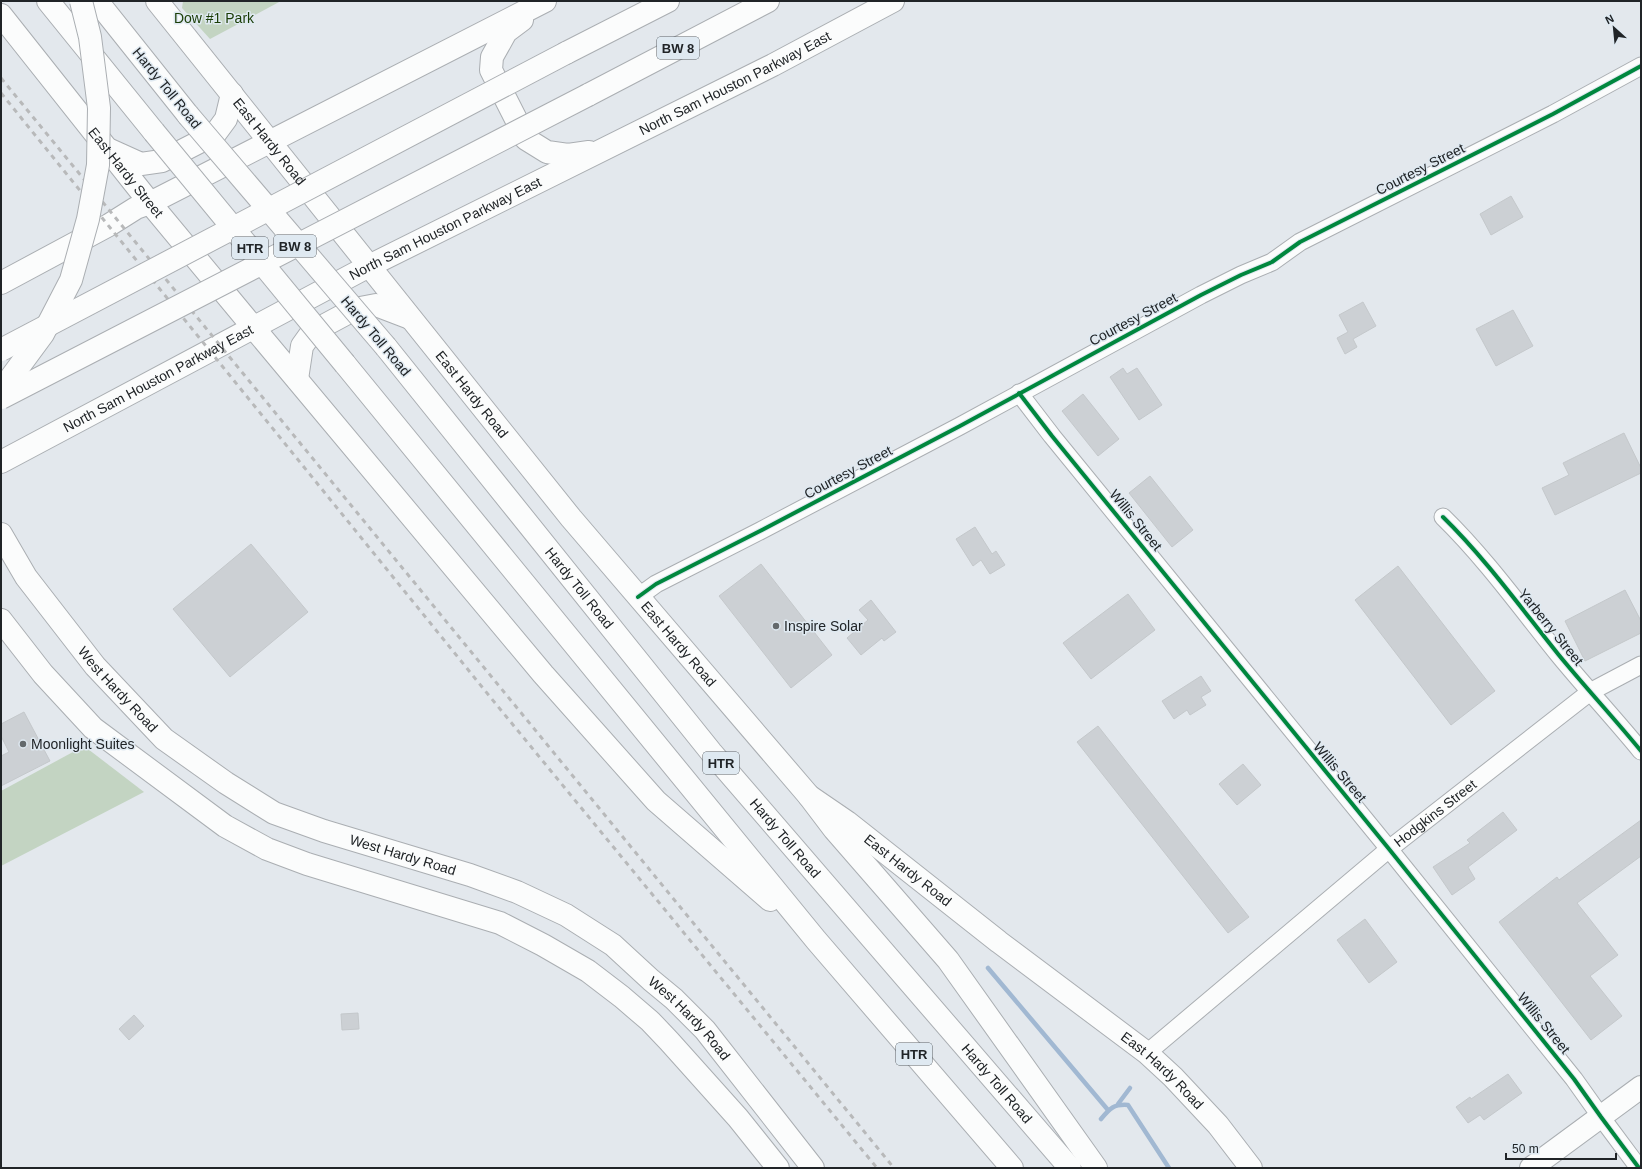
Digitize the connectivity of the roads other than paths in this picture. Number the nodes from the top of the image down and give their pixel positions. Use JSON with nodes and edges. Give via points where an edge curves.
{"nodes":[{"id":1,"x":48,"y":1,"type":"edge"},
{"id":2,"x":81,"y":1,"type":"edge"},
{"id":3,"x":97,"y":1,"type":"edge"},
{"id":4,"x":158,"y":1,"type":"edge"},
{"id":5,"x":546,"y":1,"type":"edge"},
{"id":6,"x":668,"y":1,"type":"edge"},
{"id":7,"x":768,"y":1,"type":"edge"},
{"id":8,"x":893,"y":1,"type":"edge"},
{"id":9,"x":1,"y":15,"type":"edge"},
{"id":10,"x":1641,"y":66,"type":"edge"},
{"id":11,"x":232,"y":94,"type":"junction"},
{"id":12,"x":270,"y":142,"type":"junction"},
{"id":13,"x":107,"y":149,"type":"junction"},
{"id":14,"x":603,"y":149,"type":"junction"},
{"id":15,"x":150,"y":203,"type":"junction"},
{"id":16,"x":369,"y":266,"type":"junction"},
{"id":17,"x":1,"y":283,"type":"edge"},
{"id":18,"x":410,"y":318,"type":"junction"},
{"id":19,"x":253,"y":327,"type":"junction"},
{"id":20,"x":1,"y":350,"type":"edge"},
{"id":21,"x":297,"y":379,"type":"junction"},
{"id":22,"x":1,"y":391,"type":"edge"},
{"id":23,"x":1019,"y":393,"type":"junction"},
{"id":24,"x":1,"y":398,"type":"edge"},
{"id":25,"x":1,"y":462,"type":"edge"},
{"id":26,"x":1443,"y":517,"type":"dead end"},
{"id":27,"x":1,"y":534,"type":"edge"},
{"id":28,"x":638,"y":597,"type":"junction"},
{"id":29,"x":1,"y":620,"type":"edge"},
{"id":30,"x":1641,"y":665,"type":"edge"},
{"id":31,"x":1590,"y":692,"type":"junction"},
{"id":32,"x":164,"y":739,"type":"junction"},
{"id":33,"x":1641,"y":751,"type":"edge"},
{"id":34,"x":138,"y":763,"type":"junction"},
{"id":35,"x":809,"y":796,"type":"junction"},
{"id":36,"x":1389,"y":849,"type":"junction"},
{"id":37,"x":816,"y":940,"type":"junction"},
{"id":38,"x":651,"y":980,"type":"junction"},
{"id":39,"x":622,"y":997,"type":"junction"},
{"id":40,"x":1147,"y":1053,"type":"junction"},
{"id":41,"x":1641,"y":1088,"type":"edge"},
{"id":42,"x":1600,"y":1117,"type":"junction"},
{"id":43,"x":778,"y":1168,"type":"edge"},
{"id":44,"x":813,"y":1168,"type":"edge"},
{"id":45,"x":1012,"y":1168,"type":"edge"},
{"id":46,"x":1070,"y":1168,"type":"edge"},
{"id":47,"x":1096,"y":1168,"type":"edge"},
{"id":48,"x":1251,"y":1168,"type":"edge"},
{"id":49,"x":1531,"y":1168,"type":"edge"},
{"id":50,"x":1639,"y":1168,"type":"edge"}],
"edges":[{"from":1,"to":37,"type":"main road","number":"HTR","bridge":true},
{"from":2,"to":22,"type":"main road","bridge":true,"via":[[90,37],[99,108],[98,165],[88,219],[71,280],[43,334]]},
{"from":3,"to":46,"type":"main road","name":"Hardy Toll Road","number":"HTR","bridge":true,"via":[[188,115],[386,347],[711,752]]},
{"from":4,"to":11,"type":"main road","name":"East Hardy Road"},
{"from":5,"to":12,"type":"main road"},
{"from":5,"to":14,"type":"main road","via":[[506,32],[492,57],[491,70],[526,139],[547,152],[568,155]]},
{"from":6,"to":20,"type":"main road","bridge":true},
{"from":7,"to":24,"type":"main road","number":"BW 8","bridge":true},
{"from":8,"to":14,"type":"main road","name":"North Sam Houston Parkway East","via":[[773,65]]},
{"from":9,"to":13,"type":"main road","name":"East Hardy Street"},
{"from":10,"to":23,"type":"street","name":"Courtesy Street","via":[[1553,114],[1300,242],[1272,262],[1201,295]]},
{"from":11,"to":12,"type":"main road","name":"East Hardy Road"},
{"from":11,"to":13,"type":"main road","via":[[226,119],[215,134],[162,161],[141,164]]},
{"from":12,"to":15,"type":"main road"},
{"from":12,"to":16,"type":"main road","name":"East Hardy Road"},
{"from":13,"to":15,"type":"main road","name":"East Hardy Street"},
{"from":14,"to":16,"type":"main road","name":"North Sam Houston Parkway East"},
{"from":15,"to":17,"type":"main road","via":[[136,208]]},
{"from":15,"to":19,"type":"main road","name":"East Hardy Street"},
{"from":16,"to":18,"type":"main road","name":"East Hardy Road"},
{"from":16,"to":19,"type":"main road","name":"North Sam Houston Parkway East"},
{"from":18,"to":21,"type":"main road","via":[[376,305],[355,309],[312,332],[302,346]]},
{"from":18,"to":28,"type":"main road","name":"East Hardy Road"},
{"from":19,"to":21,"type":"main road","name":"East Hardy Street"},
{"from":19,"to":25,"type":"main road","name":"North Sam Houston Parkway East"},
{"from":21,"to":37,"type":"main road","name":"East Hardy Street","via":[[543,674],[656,801]]},
{"from":23,"to":28,"type":"street","name":"Courtesy Street","via":[[656,584]]},
{"from":23,"to":36,"type":"street","name":"Willis Street"},
{"from":26,"to":31,"type":"street","name":"Yarberry Street"},
{"from":27,"to":32,"type":"main road","name":"West Hardy Road","via":[[26,577],[95,666]]},
{"from":28,"to":35,"type":"main road","name":"East Hardy Road"},
{"from":29,"to":34,"type":"main road","name":"West Hardy Road","via":[[38,668],[82,717]]},
{"from":30,"to":31,"type":"street","name":"Hodgkins Street"},
{"from":31,"to":33,"type":"street","name":"Yarberry Street"},
{"from":31,"to":36,"type":"street","name":"Hodgkins Street"},
{"from":32,"to":34,"type":"main road"},
{"from":32,"to":38,"type":"main road","name":"West Hardy Road","via":[[226,783],[274,812],[324,832],[470,875],[517,892],[566,915],[614,945]]},
{"from":34,"to":39,"type":"main road","name":"West Hardy Road","via":[[225,826],[267,849],[307,864],[500,923],[588,972]]},
{"from":35,"to":40,"type":"main road","name":"East Hardy Road","via":[[847,822],[999,942]]},
{"from":35,"to":47,"type":"main road","via":[[834,829],[948,960]]},
{"from":36,"to":40,"type":"street","name":"Hodgkins Street"},
{"from":36,"to":42,"type":"street","name":"Willis Street","via":[[1574,1078]]},
{"from":37,"to":45,"type":"main road","number":"HTR"},
{"from":38,"to":39,"type":"main road"},
{"from":38,"to":44,"type":"main road","name":"West Hardy Road","via":[[705,1030]]},
{"from":39,"to":43,"type":"main road","name":"West Hardy Road","via":[[669,1041],[738,1118]]},
{"from":40,"to":48,"type":"main road","name":"East Hardy Road","via":[[1218,1126]]},
{"from":41,"to":42,"type":"main road"},
{"from":42,"to":49,"type":"main road"},
{"from":42,"to":50,"type":"street","name":"Willis Street"}]}
